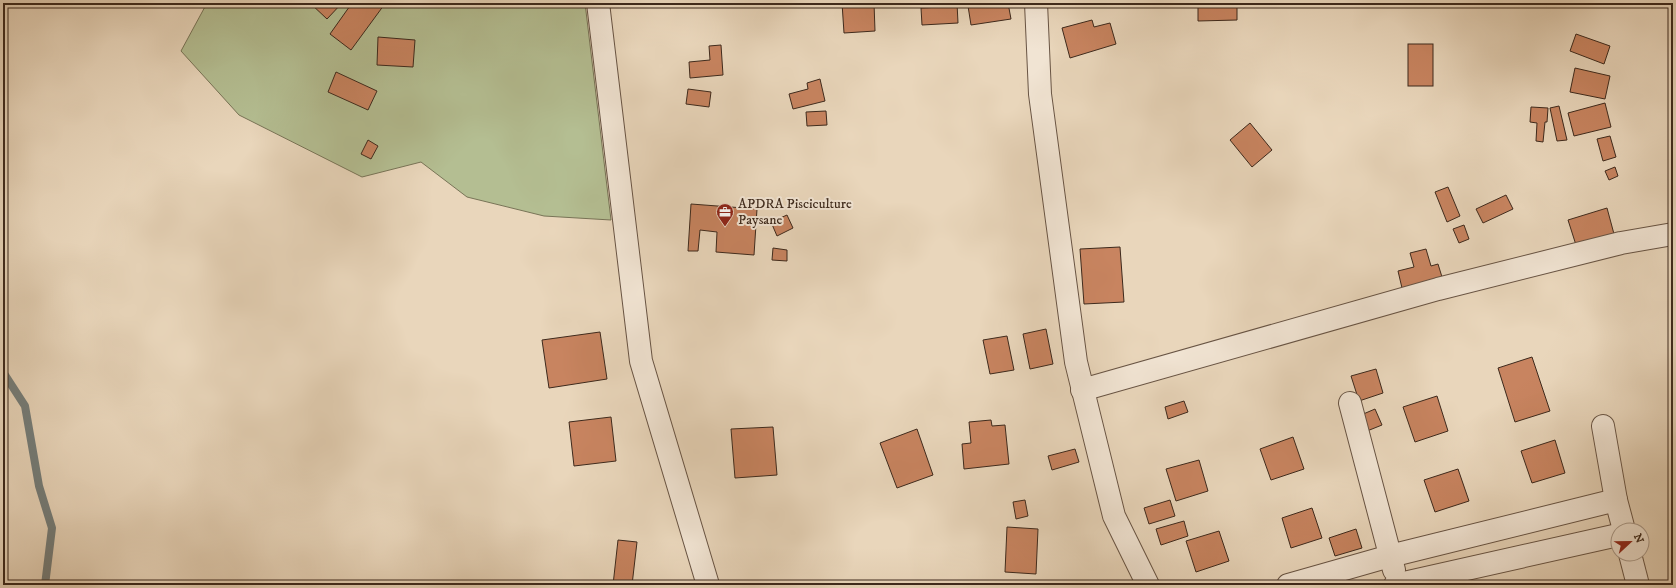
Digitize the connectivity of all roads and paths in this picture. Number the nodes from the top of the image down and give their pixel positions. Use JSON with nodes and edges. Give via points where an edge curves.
{"nodes":[{"id":1,"x":598,"y":3,"type":"edge"},
{"id":2,"x":1036,"y":3,"type":"edge"},
{"id":3,"x":1673,"y":234,"type":"edge"},
{"id":4,"x":1082,"y":390,"type":"junction"},
{"id":5,"x":1350,"y":403,"type":"dead end"},
{"id":6,"x":1603,"y":426,"type":"dead end"},
{"id":7,"x":1616,"y":500,"type":"junction"},
{"id":8,"x":1622,"y":522,"type":"edge"},
{"id":9,"x":1610,"y":537,"type":"edge"},
{"id":10,"x":1390,"y":556,"type":"junction"},
{"id":11,"x":1632,"y":562,"type":"edge"},
{"id":12,"x":708,"y":585,"type":"edge"},
{"id":13,"x":1148,"y":585,"type":"edge"},
{"id":14,"x":1288,"y":585,"type":"edge"},
{"id":15,"x":1396,"y":585,"type":"edge"},
{"id":16,"x":1638,"y":585,"type":"edge"}],
"edges":[{"from":1,"to":12,"type":"street","via":[[641,361]]},
{"from":2,"to":4,"type":"street","via":[[1040,94],[1076,362]]},
{"from":3,"to":4,"type":"street","via":[[1621,243],[1438,289]]},
{"from":4,"to":13,"type":"street","via":[[1114,516]]},
{"from":5,"to":10,"type":"street"},
{"from":6,"to":7,"type":"street"},
{"from":7,"to":8,"type":"street"},
{"from":7,"to":10,"type":"street"},
{"from":9,"to":15,"type":"street"},
{"from":10,"to":14,"type":"street"},
{"from":10,"to":15,"type":"street"},
{"from":11,"to":16,"type":"street"}]}
